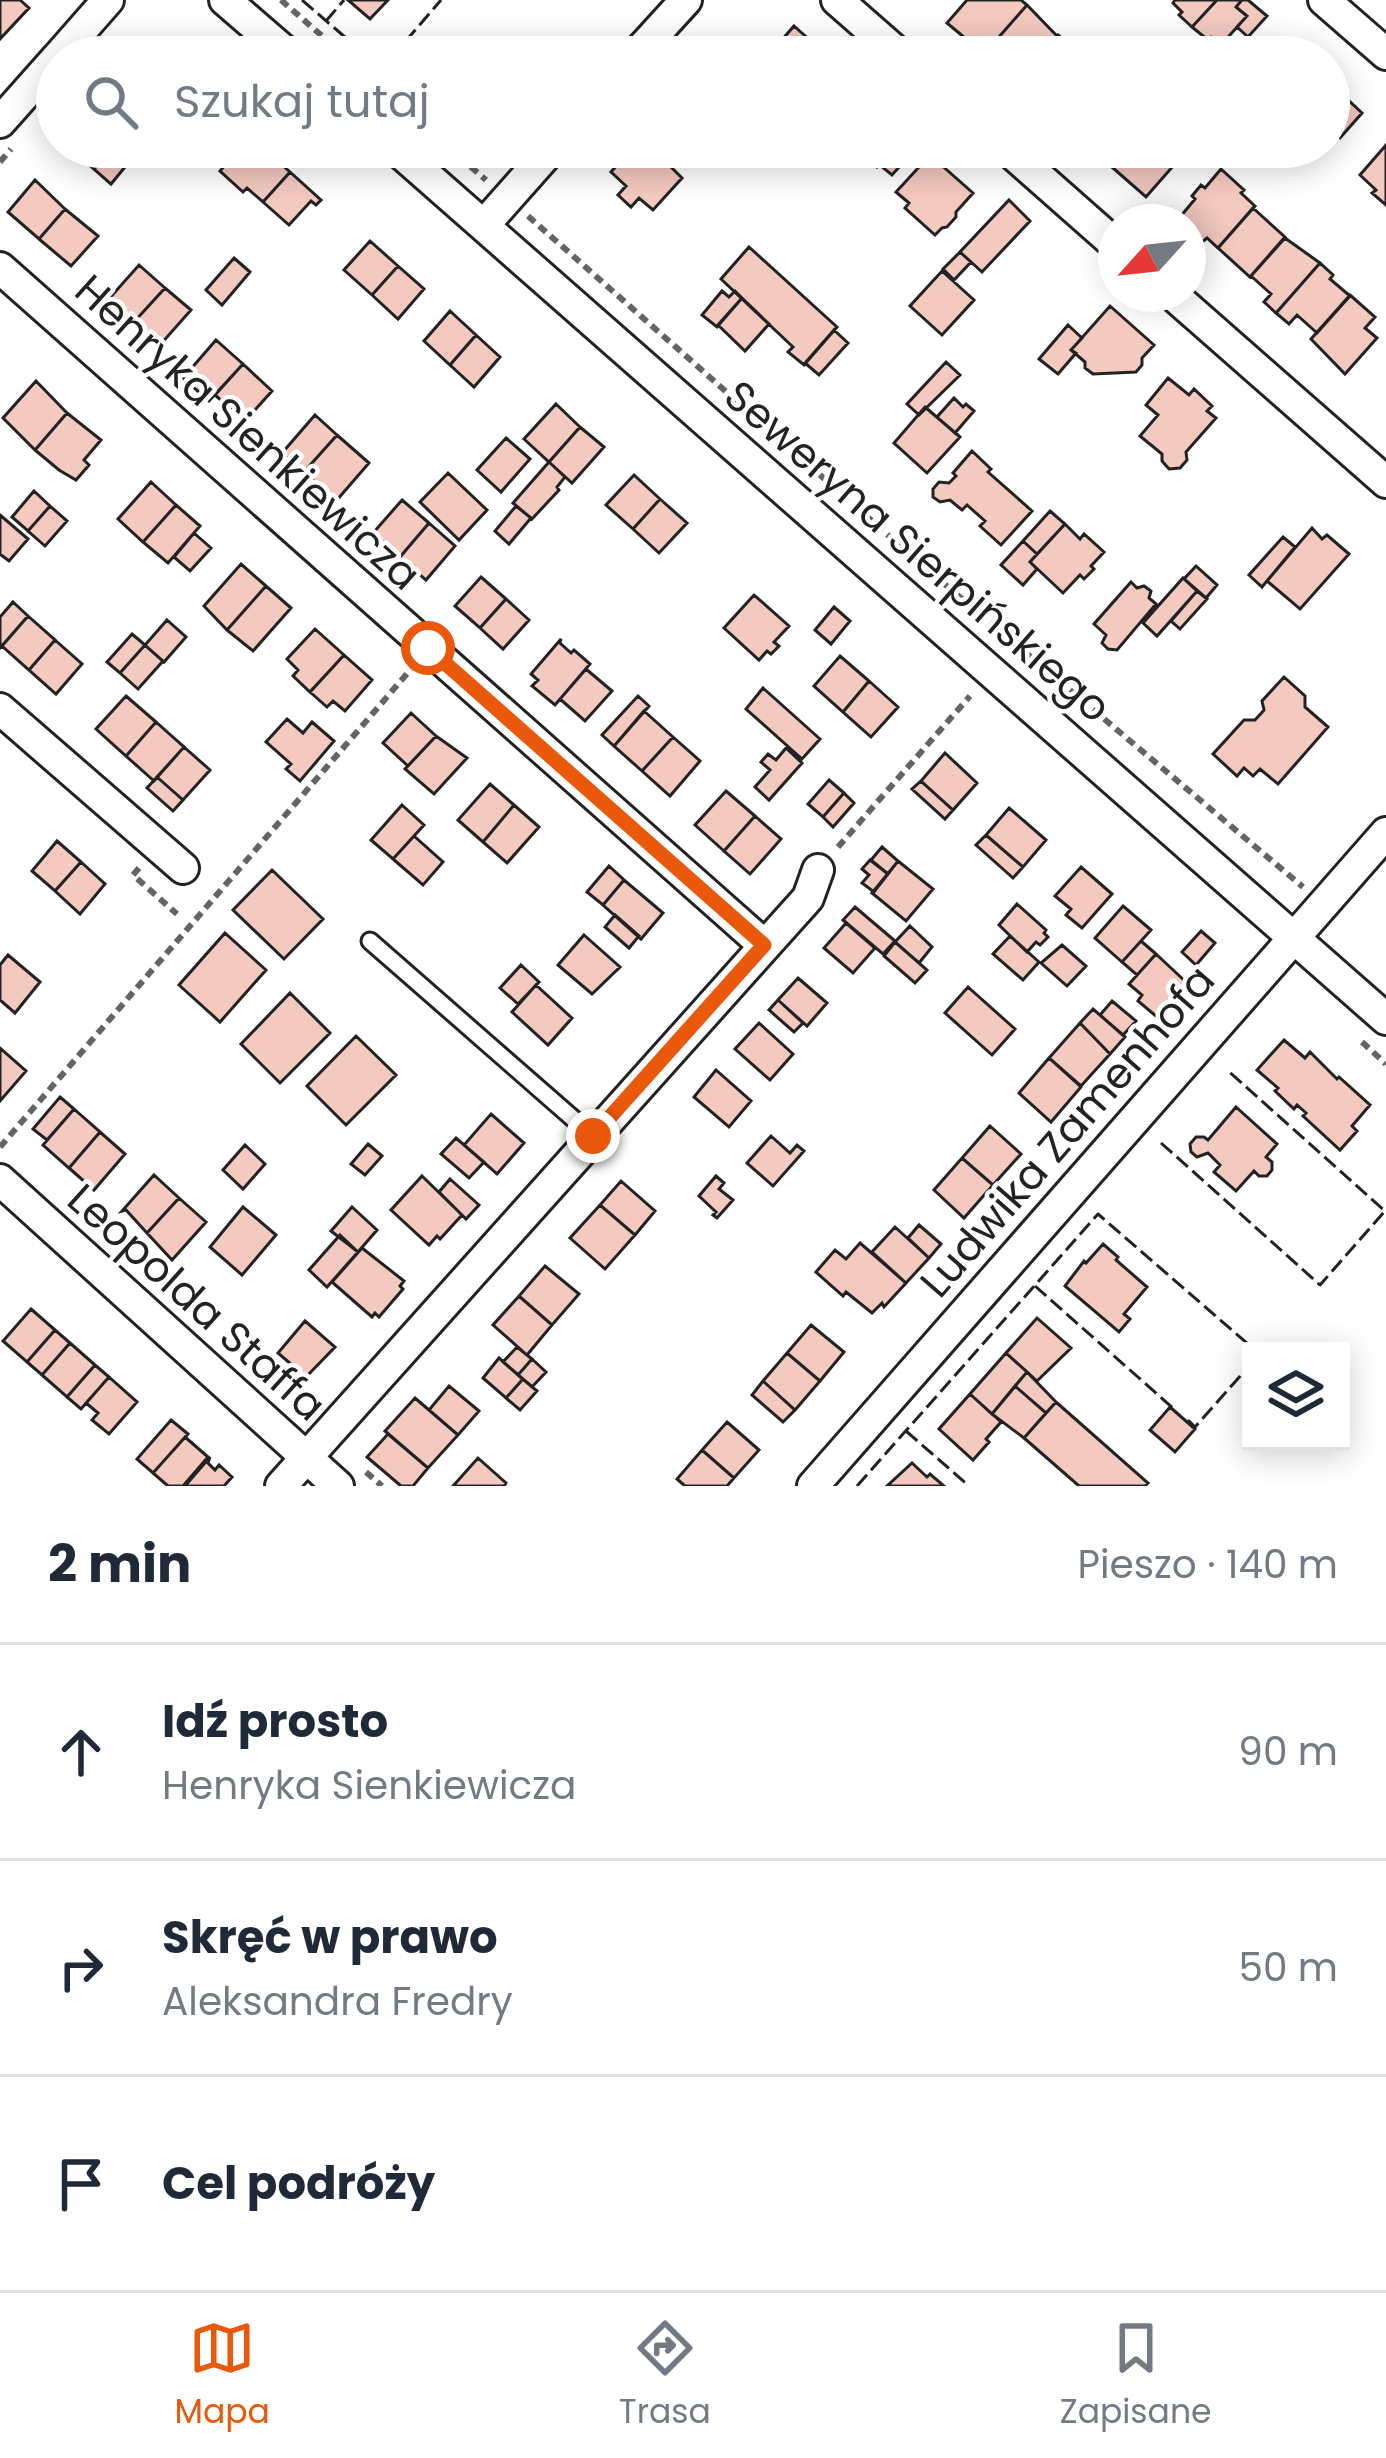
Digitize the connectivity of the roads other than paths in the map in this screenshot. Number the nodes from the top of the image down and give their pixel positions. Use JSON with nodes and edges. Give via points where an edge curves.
{"nodes":[{"id":1,"x":108,"y":0,"type":"edge"},
{"id":2,"x":225,"y":0,"type":"edge"},
{"id":3,"x":686,"y":0,"type":"edge"},
{"id":4,"x":837,"y":0,"type":"edge"},
{"id":5,"x":1324,"y":0,"type":"edge"},
{"id":6,"x":76,"y":36,"type":"edge"},
{"id":7,"x":267,"y":36,"type":"edge"},
{"id":8,"x":653,"y":36,"type":"edge"},
{"id":9,"x":878,"y":36,"type":"edge"},
{"id":10,"x":1386,"y":54,"type":"edge"},
{"id":11,"x":36,"y":81,"type":"edge"},
{"id":12,"x":0,"y":122,"type":"edge"},
{"id":13,"x":418,"y":168,"type":"edge"},
{"id":14,"x":534,"y":168,"type":"edge"},
{"id":15,"x":1029,"y":168,"type":"edge"},
{"id":16,"x":484,"y":225,"type":"junction"},
{"id":17,"x":1098,"y":229,"type":"edge"},
{"id":18,"x":0,"y":268,"type":"edge"},
{"id":19,"x":1192,"y":312,"type":"edge"},
{"id":20,"x":1386,"y":482,"type":"edge"},
{"id":21,"x":0,"y":709,"type":"edge"},
{"id":22,"x":1386,"y":833,"type":"edge"},
{"id":23,"x":183,"y":868,"type":"dead end"},
{"id":24,"x":818,"y":871,"type":"road end"},
{"id":25,"x":1293,"y":938,"type":"junction"},
{"id":26,"x":370,"y":941,"type":"dead end"},
{"id":27,"x":764,"y":945,"type":"junction"},
{"id":28,"x":1386,"y":1019,"type":"edge"},
{"id":29,"x":593,"y":1136,"type":"junction"},
{"id":30,"x":0,"y":1180,"type":"edge"},
{"id":31,"x":306,"y":1458,"type":"junction"},
{"id":32,"x":281,"y":1486,"type":"edge"},
{"id":33,"x":338,"y":1486,"type":"edge"},
{"id":34,"x":813,"y":1486,"type":"edge"}],
"edges":[{"from":1,"to":6,"type":"street"},
{"from":2,"to":7,"type":"street"},
{"from":3,"to":8,"type":"street"},
{"from":4,"to":9,"type":"street"},
{"from":5,"to":10,"type":"street"},
{"from":11,"to":12,"type":"street"},
{"from":13,"to":16,"type":"street","name":"Seweryna Sierpińskiego"},
{"from":14,"to":16,"type":"street"},
{"from":15,"to":17,"type":"street"},
{"from":16,"to":25,"type":"street","name":"Seweryna Sierpińskiego"},
{"from":18,"to":27,"type":"street","name":"Henryka Sienkiewicza"},
{"from":19,"to":20,"type":"street"},
{"from":21,"to":23,"type":"street"},
{"from":22,"to":25,"type":"street","name":"Ludwika Zamenhofa"},
{"from":24,"to":27,"type":"street","via":[[808,898]]},
{"from":25,"to":28,"type":"street","name":"Seweryna Sierpińskiego"},
{"from":25,"to":34,"type":"street","name":"Ludwika Zamenhofa"},
{"from":26,"to":29,"type":"lane"},
{"from":27,"to":29,"type":"street"},
{"from":29,"to":31,"type":"street"},
{"from":30,"to":31,"type":"street","name":"Leopolda Staffa"},
{"from":31,"to":32,"type":"street"},
{"from":31,"to":33,"type":"street","name":"Leopolda Staffa"}]}
